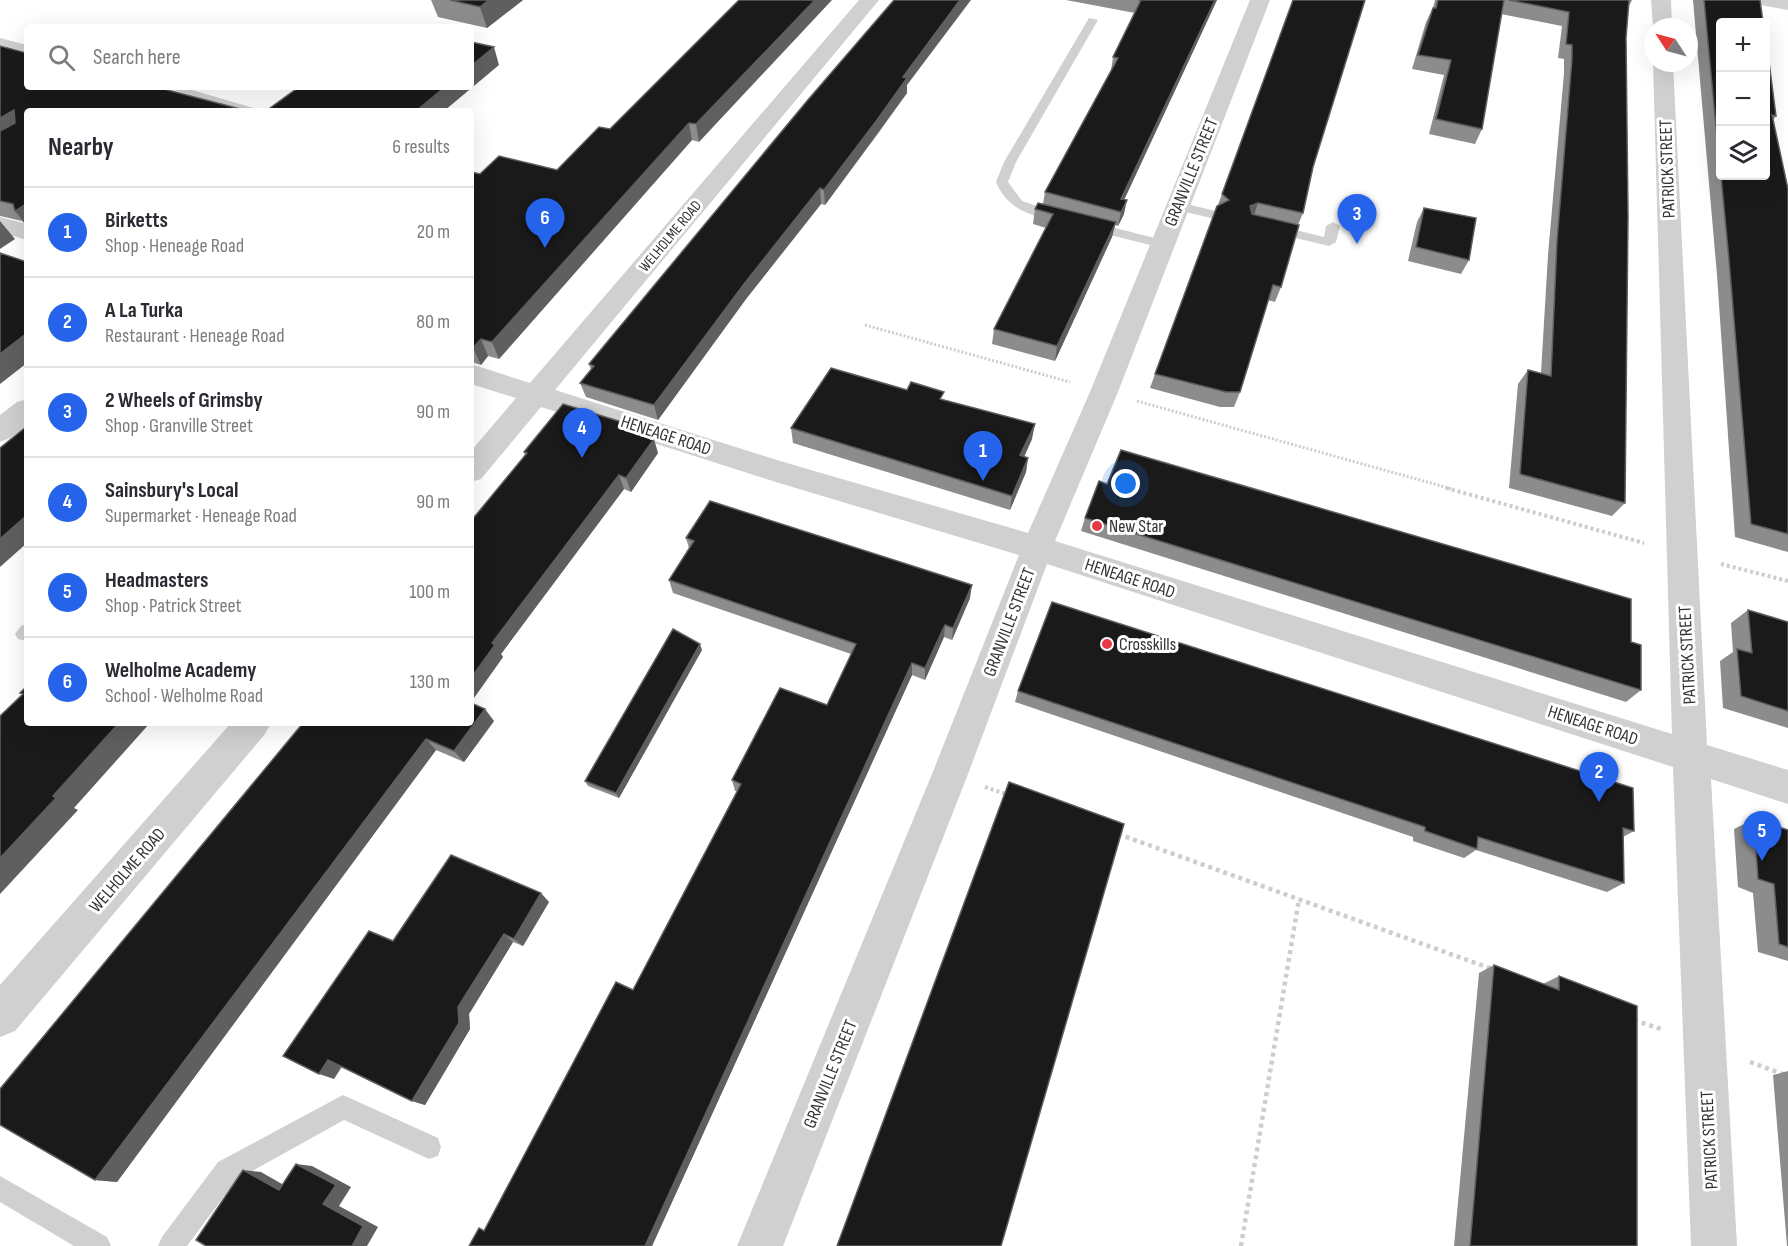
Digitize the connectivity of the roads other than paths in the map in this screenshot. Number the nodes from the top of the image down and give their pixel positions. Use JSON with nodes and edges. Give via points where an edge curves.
{"nodes":[{"id":1,"x":869,"y":0,"type":"edge"},
{"id":2,"x":1260,"y":0,"type":"edge"},
{"id":3,"x":1661,"y":0,"type":"edge"},
{"id":4,"x":1761,"y":0,"type":"edge"},
{"id":5,"x":1788,"y":4,"type":"edge"},
{"id":6,"x":1662,"y":18,"type":"edge"},
{"id":7,"x":1093,"y":20,"type":"dead end"},
{"id":8,"x":0,"y":41,"type":"edge"},
{"id":9,"x":24,"y":48,"type":"edge"},
{"id":10,"x":1663,"y":72,"type":"edge"},
{"id":11,"x":180,"y":90,"type":"edge"},
{"id":12,"x":247,"y":108,"type":"edge"},
{"id":13,"x":1178,"y":206,"type":"junction"},
{"id":14,"x":1215,"y":215,"type":"edge"},
{"id":15,"x":0,"y":224,"type":"edge"},
{"id":16,"x":1263,"y":226,"type":"edge"},
{"id":17,"x":1333,"y":226,"type":"dead end"},
{"id":18,"x":24,"y":231,"type":"edge"},
{"id":19,"x":1162,"y":244,"type":"junction"},
{"id":20,"x":474,"y":375,"type":"edge"},
{"id":21,"x":538,"y":394,"type":"junction"},
{"id":22,"x":24,"y":411,"type":"edge"},
{"id":23,"x":0,"y":431,"type":"edge"},
{"id":24,"x":474,"y":468,"type":"edge"},
{"id":25,"x":1036,"y":548,"type":"junction"},
{"id":26,"x":250,"y":726,"type":"edge"},
{"id":27,"x":1689,"y":756,"type":"junction"},
{"id":28,"x":1788,"y":787,"type":"edge"},
{"id":29,"x":0,"y":1016,"type":"edge"},
{"id":30,"x":429,"y":1147,"type":"dead end"},
{"id":31,"x":0,"y":1188,"type":"edge"},
{"id":32,"x":98,"y":1246,"type":"edge"},
{"id":33,"x":171,"y":1246,"type":"edge"},
{"id":34,"x":760,"y":1246,"type":"edge"},
{"id":35,"x":1714,"y":1246,"type":"edge"}],
"edges":[{"from":1,"to":21,"type":"street","name":"WELHOLME ROAD"},
{"from":2,"to":13,"type":"street","name":"GRANVILLE STREET"},
{"from":3,"to":6,"type":"street"},
{"from":4,"to":5,"type":"street"},
{"from":7,"to":19,"type":"lane","via":[[1002,182],[1007,195],[1020,207]]},
{"from":8,"to":9,"type":"lane"},
{"from":10,"to":27,"type":"street","name":"PATRICK STREET"},
{"from":11,"to":12,"type":"lane"},
{"from":13,"to":14,"type":"lane"},
{"from":13,"to":19,"type":"street","name":"GRANVILLE STREET"},
{"from":15,"to":18,"type":"street"},
{"from":16,"to":17,"type":"lane","via":[[1329,242]]},
{"from":19,"to":25,"type":"street","name":"GRANVILLE STREET","via":[[1104,392]]},
{"from":20,"to":21,"type":"street","name":"HENEAGE ROAD"},
{"from":21,"to":24,"type":"street","name":"WELHOLME ROAD"},
{"from":21,"to":25,"type":"street","name":"HENEAGE ROAD","via":[[779,472]]},
{"from":22,"to":23,"type":"street"},
{"from":25,"to":27,"type":"street","name":"HENEAGE ROAD"},
{"from":25,"to":34,"type":"street","name":"GRANVILLE STREET","via":[[950,774]]},
{"from":26,"to":29,"type":"street","name":"WELHOLME ROAD"},
{"from":27,"to":28,"type":"street","name":"HENEAGE ROAD"},
{"from":27,"to":35,"type":"street","name":"PATRICK STREET"},
{"from":30,"to":33,"type":"lane","via":[[343,1107],[227,1171]]},
{"from":31,"to":32,"type":"lane"}]}
